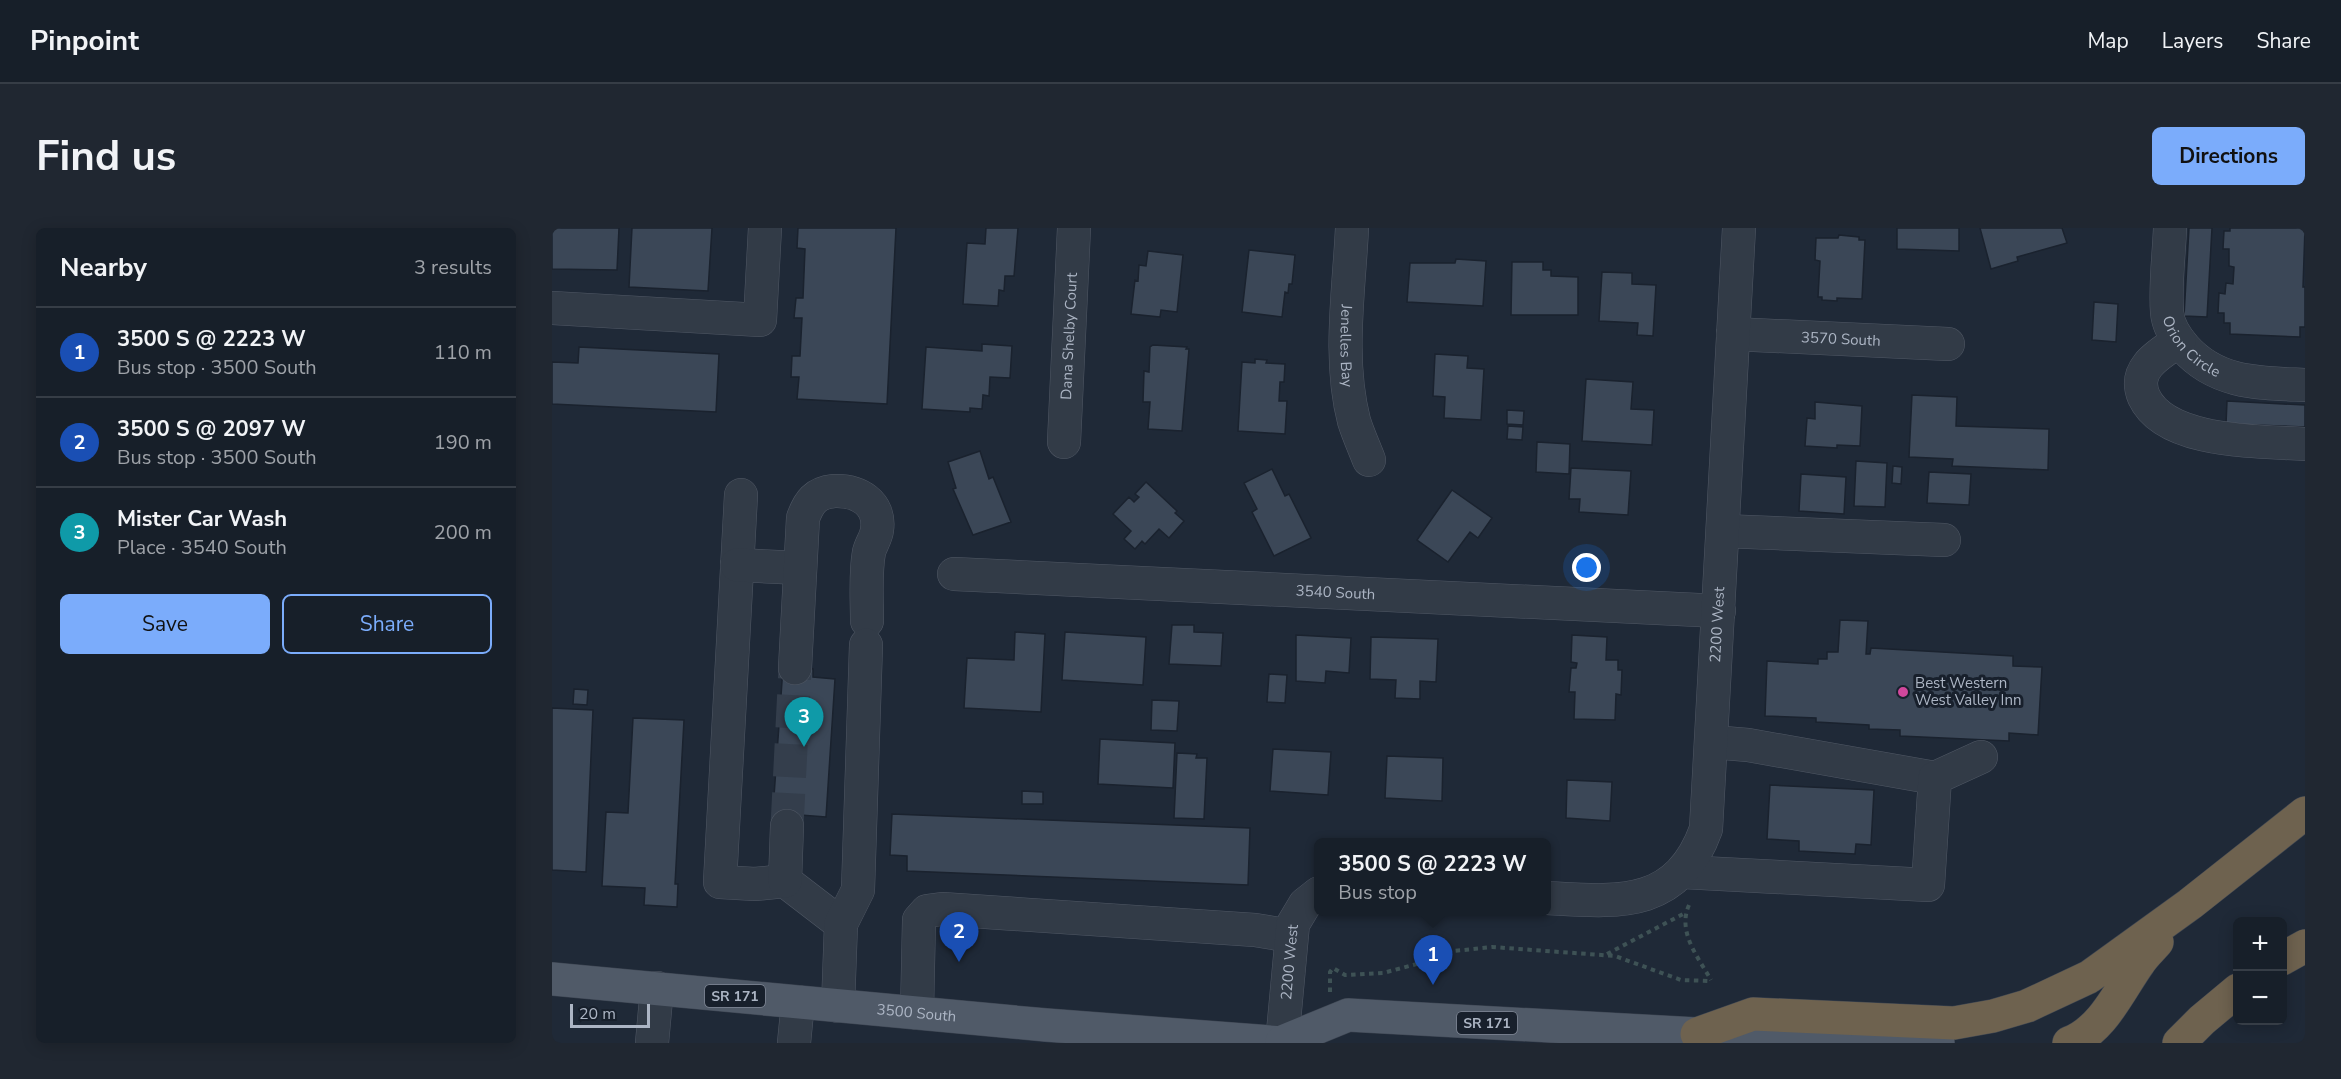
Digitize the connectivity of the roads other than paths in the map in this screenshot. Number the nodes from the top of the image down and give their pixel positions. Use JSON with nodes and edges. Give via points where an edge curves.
{"nodes":[{"id":1,"x":765,"y":228,"type":"edge"},
{"id":2,"x":1074,"y":228,"type":"edge"},
{"id":3,"x":1352,"y":228,"type":"edge"},
{"id":4,"x":1739,"y":228,"type":"edge"},
{"id":5,"x":2170,"y":228,"type":"edge"},
{"id":6,"x":552,"y":308,"type":"edge"},
{"id":7,"x":1733,"y":334,"type":"junction"},
{"id":8,"x":2179,"y":341,"type":"junction"},
{"id":9,"x":1948,"y":344,"type":"dead end"},
{"id":10,"x":2305,"y":385,"type":"edge"},
{"id":11,"x":1064,"y":442,"type":"dead end"},
{"id":12,"x":2305,"y":444,"type":"edge"},
{"id":13,"x":1369,"y":460,"type":"dead end"},
{"id":14,"x":741,"y":495,"type":"dead end"},
{"id":15,"x":1723,"y":531,"type":"junction"},
{"id":16,"x":1944,"y":540,"type":"dead end"},
{"id":17,"x":737,"y":565,"type":"junction"},
{"id":18,"x":800,"y":568,"type":"junction"},
{"id":19,"x":954,"y":574,"type":"dead end"},
{"id":20,"x":1719,"y":611,"type":"junction"},
{"id":21,"x":795,"y":668,"type":"tunnel mouth"},
{"id":22,"x":1712,"y":742,"type":"junction"},
{"id":23,"x":1981,"y":757,"type":"dead end"},
{"id":24,"x":1935,"y":778,"type":"junction"},
{"id":25,"x":2305,"y":813,"type":"edge"},
{"id":26,"x":788,"y":826,"type":"tunnel mouth"},
{"id":27,"x":785,"y":881,"type":"junction"},
{"id":28,"x":1687,"y":886,"type":"junction"},
{"id":29,"x":1314,"y":897,"type":"edge"},
{"id":30,"x":1551,"y":898,"type":"edge"},
{"id":31,"x":2190,"y":904,"type":"junction"},
{"id":32,"x":841,"y":924,"type":"junction"},
{"id":33,"x":1291,"y":936,"type":"junction"},
{"id":34,"x":552,"y":979,"type":"edge"},
{"id":35,"x":657,"y":988,"type":"junction"},
{"id":36,"x":2233,"y":994,"type":"edge"},
{"id":37,"x":798,"y":1002,"type":"junction"},
{"id":38,"x":838,"y":1006,"type":"junction"},
{"id":39,"x":917,"y":1013,"type":"junction"},
{"id":40,"x":1046,"y":1034,"type":"edge"},
{"id":41,"x":1697,"y":1034,"type":"junction"},
{"id":42,"x":652,"y":1043,"type":"edge"},
{"id":43,"x":794,"y":1043,"type":"edge"},
{"id":44,"x":1282,"y":1043,"type":"edge"},
{"id":45,"x":1938,"y":1043,"type":"edge"},
{"id":46,"x":2069,"y":1043,"type":"edge"},
{"id":47,"x":2180,"y":1043,"type":"edge"}],
"edges":[{"from":1,"to":6,"type":"street","via":[[760,320]]},
{"from":2,"to":11,"type":"street","name":"Dana Shelby Court"},
{"from":3,"to":13,"type":"street","name":"Jenelles Bay","via":[[1347,380],[1354,422]]},
{"from":4,"to":7,"type":"street","name":"2200 West"},
{"from":5,"to":8,"type":"street","name":"Orion Circle","via":[[2167,313]]},
{"from":7,"to":9,"type":"street","name":"3570 South"},
{"from":7,"to":15,"type":"street","name":"2200 West"},
{"from":8,"to":10,"type":"street","name":"Orion Circle","via":[[2195,359],[2222,375],[2253,382]]},
{"from":8,"to":12,"type":"street","via":[[2154,358],[2141,376],[2141,390],[2159,416],[2189,430],[2226,438]]},
{"from":14,"to":17,"type":"street"},
{"from":15,"to":16,"type":"street"},
{"from":15,"to":20,"type":"street","name":"2200 West"},
{"from":17,"to":18,"type":"street"},
{"from":17,"to":27,"type":"street","via":[[720,882],[755,885]]},
{"from":18,"to":21,"type":"street"},
{"from":18,"to":32,"type":"street","via":[[802,518],[808,502],[822,492],[846,490],[867,498],[877,514],[877,531],[869,552],[858,890]]},
{"from":19,"to":20,"type":"street","name":"3540 South"},
{"from":20,"to":22,"type":"street","name":"2200 West"},
{"from":22,"to":24,"type":"street"},
{"from":22,"to":28,"type":"street","name":"2200 West","via":[[1706,830]]},
{"from":23,"to":24,"type":"street"},
{"from":24,"to":28,"type":"street","via":[[1928,885]]},
{"from":25,"to":31,"type":"highway"},
{"from":26,"to":27,"type":"street"},
{"from":27,"to":32,"type":"street"},
{"from":28,"to":30,"type":"street","name":"2200 West","via":[[1659,888],[1617,901]]},
{"from":29,"to":33,"type":"street","name":"2200 West","via":[[1298,914]]},
{"from":31,"to":41,"type":"highway","via":[[2089,977],[1993,1017],[1953,1023],[1753,1014]]},
{"from":31,"to":46,"type":"highway","via":[[2140,961],[2103,1017],[2081,1038]]},
{"from":32,"to":38,"type":"street"},
{"from":33,"to":39,"type":"street","via":[[1256,930],[927,911],[919,920]]},
{"from":33,"to":44,"type":"street","name":"2200 West"},
{"from":34,"to":35,"type":"main road","name":"3500 South","number":"SR 171"},
{"from":35,"to":37,"type":"main road","name":"3500 South","number":"SR 171"},
{"from":35,"to":42,"type":"street"},
{"from":36,"to":47,"type":"highway"},
{"from":37,"to":38,"type":"main road","name":"3500 South","number":"SR 171"},
{"from":37,"to":43,"type":"street"},
{"from":38,"to":39,"type":"main road","name":"3500 South","number":"SR 171"},
{"from":39,"to":40,"type":"main road","name":"3500 South","number":"SR 171"},
{"from":40,"to":44,"type":"main road","name":"3500 South","number":"SR 171"},
{"from":41,"to":44,"type":"main road","name":"3500 South","number":"SR 171","via":[[1347,1015]]},
{"from":41,"to":45,"type":"main road","name":"3500 South","number":"SR 171"}]}
